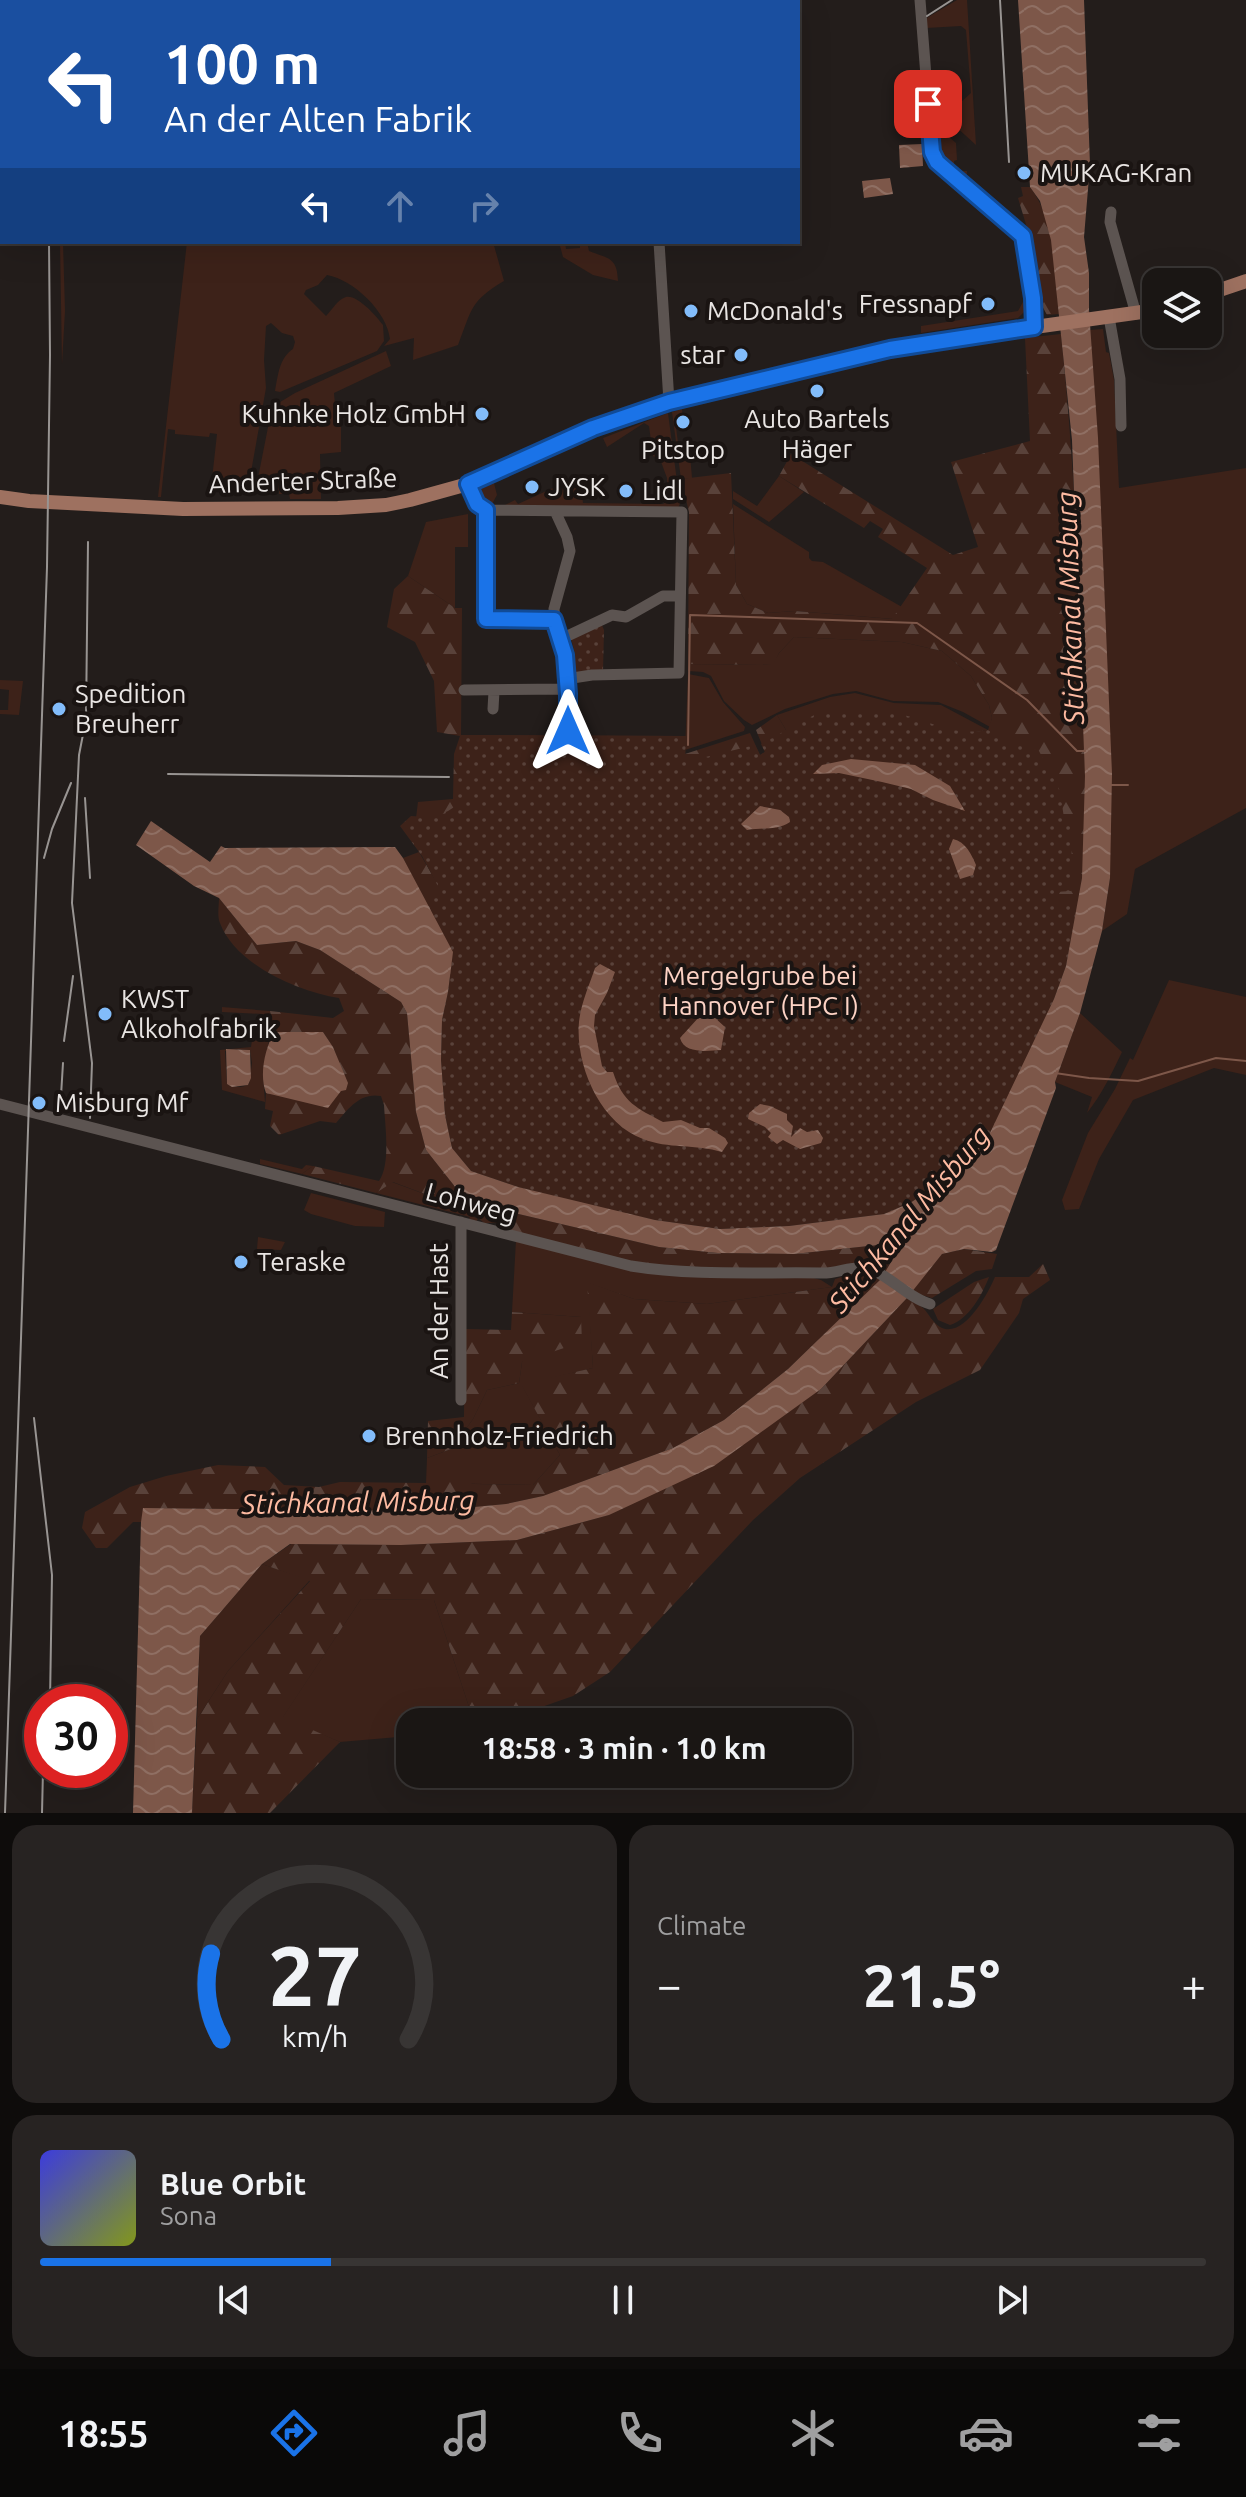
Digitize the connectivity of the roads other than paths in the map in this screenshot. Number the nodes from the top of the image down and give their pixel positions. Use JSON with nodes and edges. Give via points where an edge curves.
{"nodes":[{"id":1,"x":920,"y":0,"type":"edge"},
{"id":2,"x":1111,"y":212,"type":"dead end"},
{"id":3,"x":659,"y":244,"type":"edge"},
{"id":4,"x":1246,"y":281,"type":"edge"},
{"id":5,"x":1222,"y":289,"type":"edge"},
{"id":6,"x":1142,"y":313,"type":"edge"},
{"id":7,"x":1136,"y":314,"type":"junction"},
{"id":8,"x":1103,"y":318,"type":"junction"},
{"id":9,"x":1034,"y":327,"type":"junction"},
{"id":10,"x":669,"y":402,"type":"junction"},
{"id":11,"x":1121,"y":426,"type":"dead end"},
{"id":12,"x":468,"y":484,"type":"junction"},
{"id":13,"x":0,"y":497,"type":"edge"},
{"id":14,"x":486,"y":510,"type":"junction"},
{"id":15,"x":555,"y":511,"type":"junction"},
{"id":16,"x":679,"y":596,"type":"junction"},
{"id":17,"x":554,"y":620,"type":"junction"},
{"id":18,"x":561,"y":639,"type":"junction"},
{"id":19,"x":567,"y":684,"type":"junction"},
{"id":20,"x":464,"y":690,"type":"dead end"},
{"id":21,"x":494,"y":691,"type":"junction"},
{"id":22,"x":493,"y":709,"type":"dead end"},
{"id":23,"x":568,"y":731,"type":"dead end"},
{"id":24,"x":0,"y":1104,"type":"edge"},
{"id":25,"x":461,"y":1222,"type":"junction"},
{"id":26,"x":930,"y":1304,"type":"dead end"},
{"id":27,"x":461,"y":1400,"type":"dead end"}],
"edges":[{"from":1,"to":9,"type":"street","via":[[932,152],[945,171],[1023,236]]},
{"from":2,"to":7,"type":"street"},
{"from":3,"to":10,"type":"street"},
{"from":4,"to":5,"type":"main road"},
{"from":6,"to":7,"type":"main road","name":"Anderter Straße"},
{"from":7,"to":8,"type":"main road","name":"Anderter Straße"},
{"from":8,"to":9,"type":"main road","name":"Anderter Straße"},
{"from":8,"to":11,"type":"street","via":[[1120,379]]},
{"from":9,"to":10,"type":"main road","name":"Anderter Straße","via":[[890,349]]},
{"from":10,"to":12,"type":"main road","name":"Anderter Straße","via":[[593,428]]},
{"from":12,"to":13,"type":"main road","name":"Anderter Straße","via":[[400,502],[338,508],[183,509]]},
{"from":12,"to":14,"type":"street"},
{"from":14,"to":15,"type":"street"},
{"from":14,"to":17,"type":"street","via":[[486,619]]},
{"from":15,"to":16,"type":"street","via":[[682,512]]},
{"from":15,"to":17,"type":"street","via":[[570,551]]},
{"from":16,"to":18,"type":"street","via":[[663,596],[626,617],[612,615]]},
{"from":16,"to":19,"type":"street","via":[[679,673],[592,675]]},
{"from":17,"to":18,"type":"street"},
{"from":18,"to":19,"type":"street"},
{"from":19,"to":21,"type":"street"},
{"from":19,"to":23,"type":"street"},
{"from":20,"to":21,"type":"street"},
{"from":21,"to":22,"type":"street"},
{"from":24,"to":25,"type":"street","name":"Lohweg"},
{"from":25,"to":26,"type":"street","name":"Lohweg","via":[[647,1269],[830,1273],[859,1268],[878,1273]]},
{"from":25,"to":27,"type":"street","name":"An der Hast"}]}
